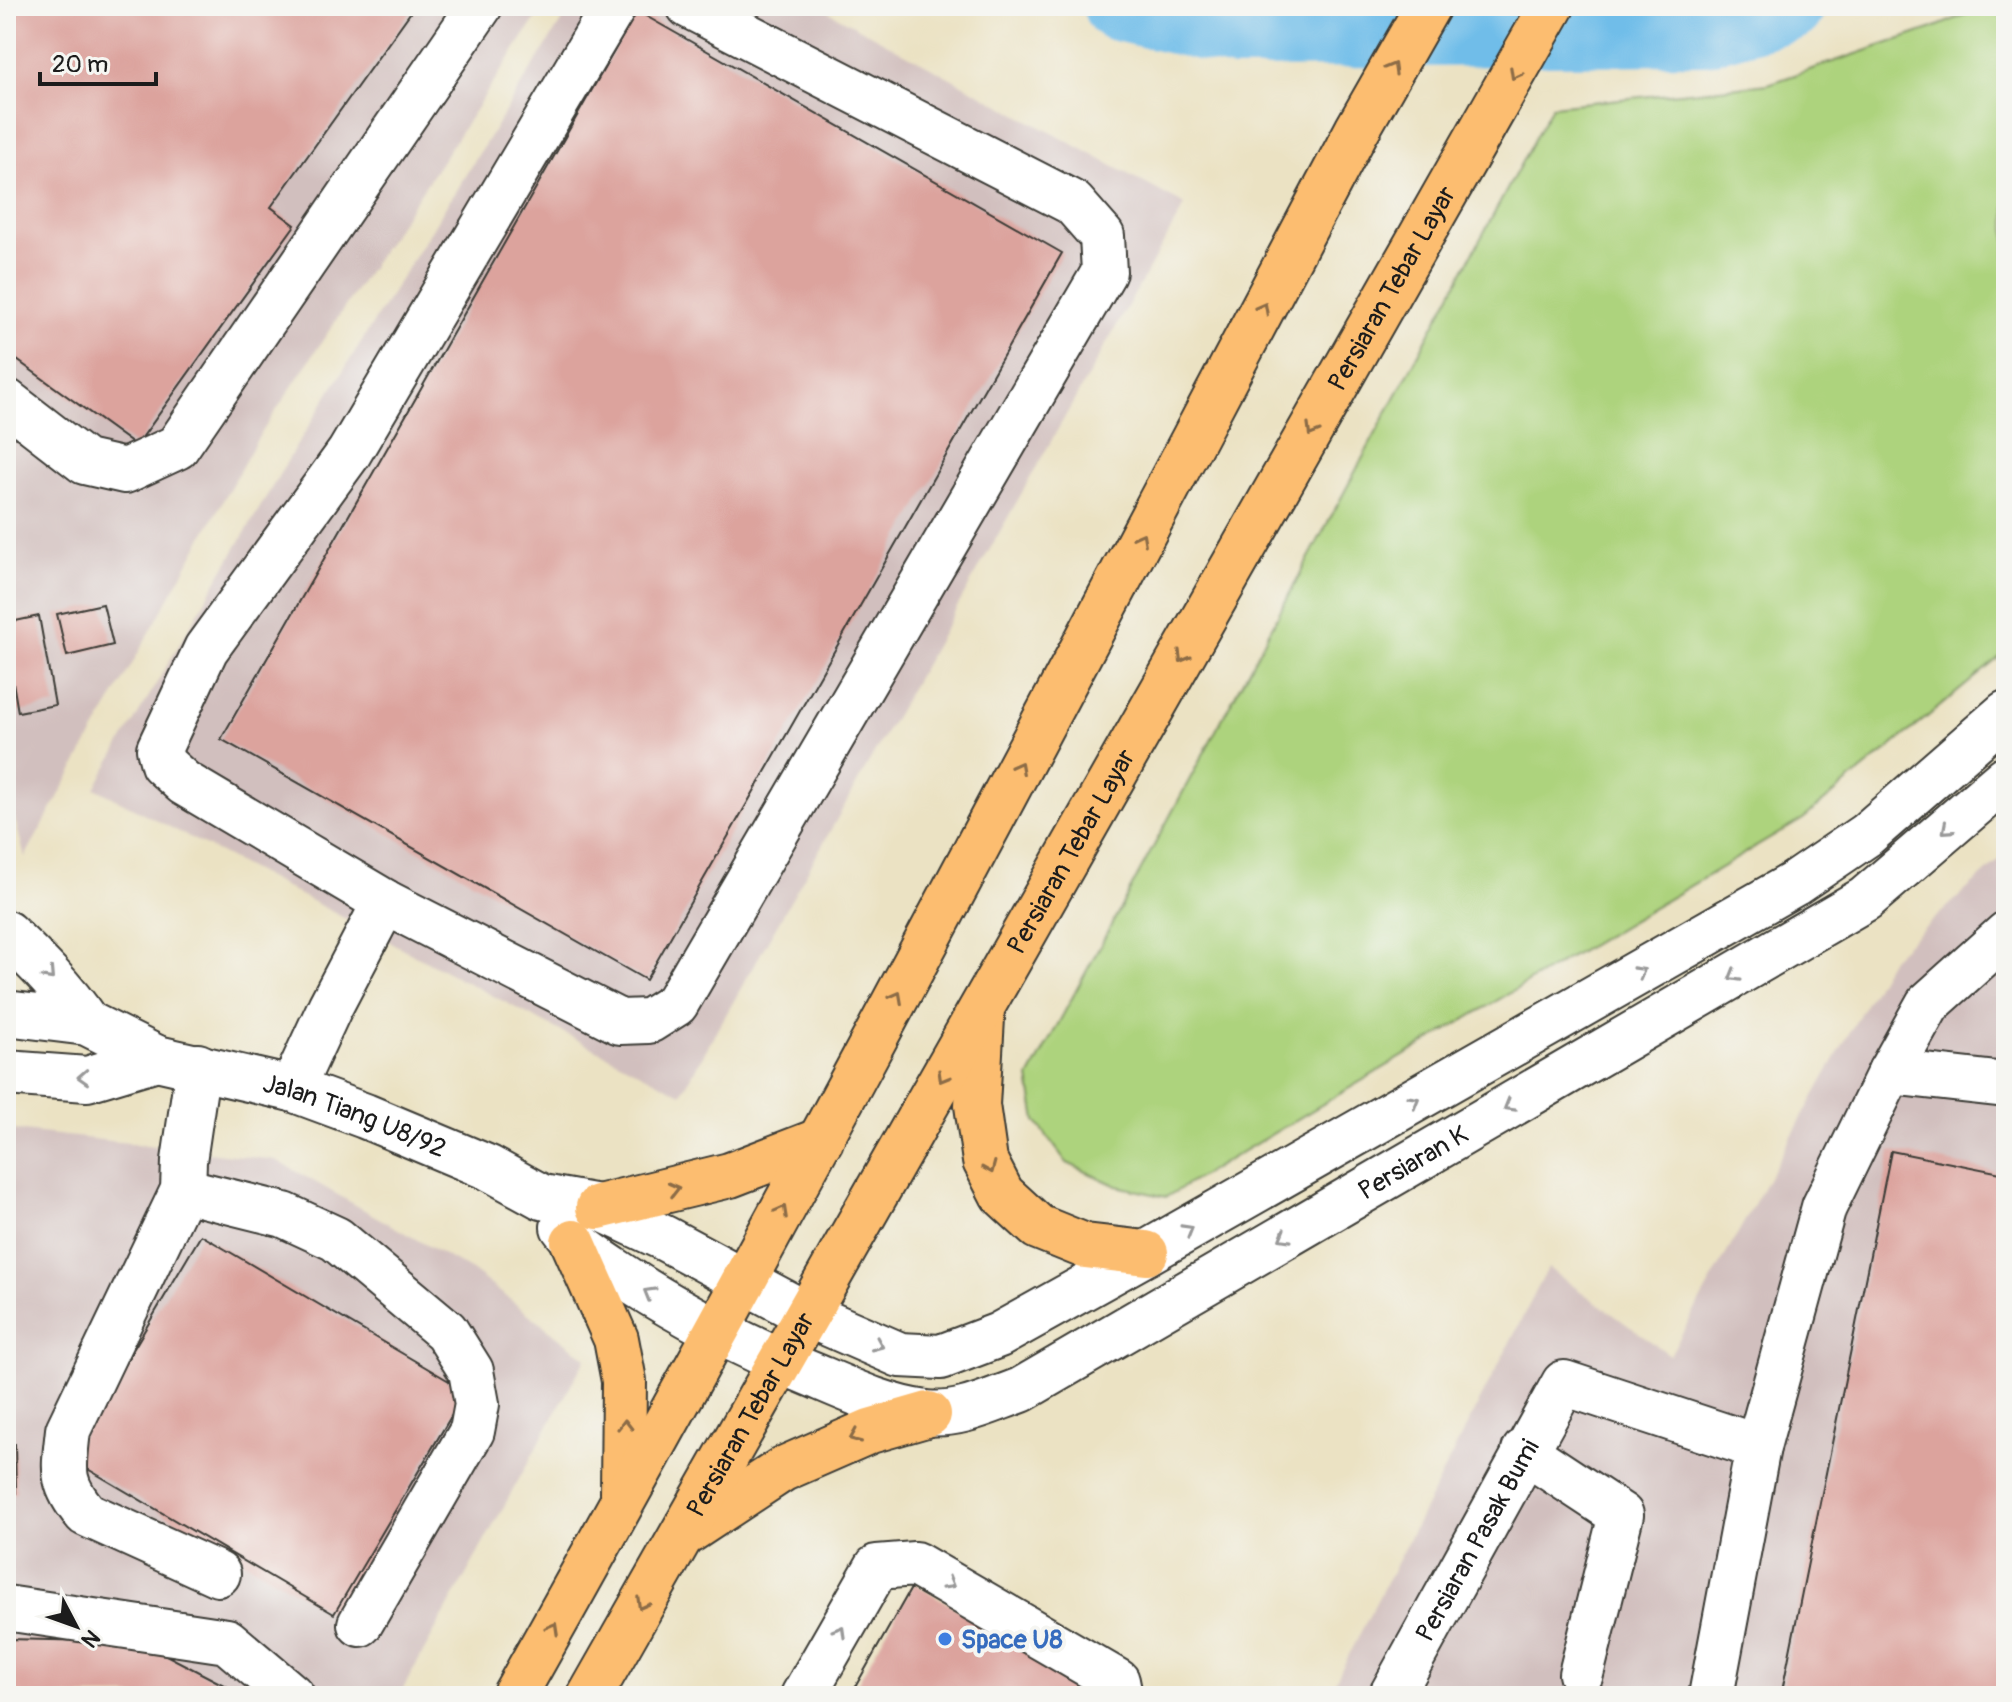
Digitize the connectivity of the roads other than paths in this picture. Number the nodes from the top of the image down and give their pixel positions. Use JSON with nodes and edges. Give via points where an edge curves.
{"nodes":[{"id":1,"x":480,"y":6,"type":"edge"},
{"id":2,"x":614,"y":6,"type":"edge"},
{"id":3,"x":689,"y":6,"type":"edge"},
{"id":4,"x":1428,"y":6,"type":"edge"},
{"id":5,"x":1552,"y":6,"type":"edge"},
{"id":6,"x":6,"y":401,"type":"edge"},
{"id":7,"x":2006,"y":713,"type":"edge"},
{"id":8,"x":2006,"y":778,"type":"edge"},
{"id":9,"x":385,"y":902,"type":"junction"},
{"id":10,"x":6,"y":933,"type":"edge"},
{"id":11,"x":2006,"y":934,"type":"edge"},
{"id":12,"x":983,"y":1008,"type":"junction"},
{"id":13,"x":6,"y":1013,"type":"edge"},
{"id":14,"x":87,"y":1023,"type":"junction"},
{"id":15,"x":177,"y":1062,"type":"junction"},
{"id":16,"x":1890,"y":1072,"type":"junction"},
{"id":17,"x":6,"y":1073,"type":"edge"},
{"id":18,"x":2006,"y":1085,"type":"edge"},
{"id":19,"x":292,"y":1089,"type":"junction"},
{"id":20,"x":821,"y":1140,"type":"junction"},
{"id":21,"x":183,"y":1190,"type":"junction"},
{"id":22,"x":542,"y":1197,"type":"junction"},
{"id":23,"x":598,"y":1207,"type":"junction"},
{"id":24,"x":573,"y":1242,"type":"junction"},
{"id":25,"x":1146,"y":1253,"type":"junction"},
{"id":26,"x":745,"y":1280,"type":"junction"},
{"id":27,"x":806,"y":1314,"type":"junction"},
{"id":28,"x":717,"y":1331,"type":"junction"},
{"id":29,"x":779,"y":1361,"type":"junction"},
{"id":30,"x":929,"y":1414,"type":"junction"},
{"id":31,"x":1758,"y":1447,"type":"junction"},
{"id":32,"x":1524,"y":1451,"type":"junction"},
{"id":33,"x":623,"y":1503,"type":"junction"},
{"id":34,"x":681,"y":1536,"type":"junction"},
{"id":35,"x":218,"y":1574,"type":"dead end"},
{"id":36,"x":6,"y":1608,"type":"edge"},
{"id":37,"x":360,"y":1624,"type":"dead end"},
{"id":38,"x":1577,"y":1689,"type":"edge"},
{"id":39,"x":292,"y":1696,"type":"edge"},
{"id":40,"x":514,"y":1696,"type":"edge"},
{"id":41,"x":590,"y":1696,"type":"edge"},
{"id":42,"x":803,"y":1696,"type":"edge"},
{"id":43,"x":1120,"y":1696,"type":"edge"},
{"id":44,"x":1391,"y":1696,"type":"edge"},
{"id":45,"x":1711,"y":1696,"type":"edge"}],
"edges":[{"from":1,"to":6,"type":"street","via":[[177,447],[125,471],[85,462]]},
{"from":2,"to":9,"type":"street","via":[[349,453],[206,649],[159,749],[163,764],[184,783]]},
{"from":3,"to":9,"type":"street","via":[[1073,203],[1102,236],[1104,272],[676,1004],[649,1021],[620,1022]]},
{"from":20,"to":4,"type":"main road","one_way":true,"via":[[1357,130]]},
{"from":5,"to":12,"type":"main road","name":"Persiaran Tebar Layar","one_way":true},
{"from":25,"to":7,"type":"street","name":"Persiaran K","one_way":true,"via":[[1794,884],[1866,835]]},
{"from":8,"to":30,"type":"street","name":"Persiaran K","one_way":true,"via":[[1865,899],[1021,1390],[959,1411]]},
{"from":9,"to":19,"type":"street"},
{"from":10,"to":14,"type":"street","one_way":true,"via":[[63,990]]},
{"from":11,"to":16,"type":"street","via":[[1928,1004]]},
{"from":12,"to":25,"type":"main road","one_way":true,"via":[[977,1105],[985,1161],[1002,1194],[1050,1232],[1085,1246]]},
{"from":12,"to":27,"type":"main road","name":"Persiaran Tebar Layar","one_way":true},
{"from":13,"to":14,"type":"street","name":"Jalan Tiang U8/92"},
{"from":14,"to":15,"type":"street","name":"Jalan Tiang U8/92"},
{"from":15,"to":17,"type":"street","one_way":true,"via":[[87,1079]]},
{"from":15,"to":19,"type":"street","name":"Jalan Tiang U8/92"},
{"from":15,"to":21,"type":"street"},
{"from":16,"to":18,"type":"street"},
{"from":16,"to":31,"type":"street","via":[[1824,1207]]},
{"from":19,"to":22,"type":"street","name":"Jalan Tiang U8/92","via":[[489,1168]]},
{"from":23,"to":20,"type":"main road","one_way":true,"via":[[730,1175]]},
{"from":26,"to":20,"type":"main road","one_way":true},
{"from":21,"to":35,"type":"street","via":[[68,1430],[64,1472],[70,1496],[86,1514]]},
{"from":21,"to":37,"type":"street","via":[[284,1215],[336,1239],[446,1331],[471,1371],[477,1404],[472,1431]]},
{"from":22,"to":23,"type":"street","name":"Persiaran K"},
{"from":22,"to":24,"type":"street"},
{"from":23,"to":26,"type":"street","name":"Persiaran K"},
{"from":28,"to":24,"type":"street","name":"Persiaran K","one_way":true},
{"from":33,"to":24,"type":"main road","one_way":true,"via":[[624,1381],[616,1339]]},
{"from":27,"to":25,"type":"street","name":"Persiaran K","one_way":true,"via":[[900,1355],[941,1357],[999,1335]]},
{"from":26,"to":27,"type":"street","name":"Persiaran K"},
{"from":26,"to":28,"type":"main road"},
{"from":27,"to":29,"type":"main road","name":"Persiaran Tebar Layar"},
{"from":28,"to":29,"type":"street","name":"Persiaran K"},
{"from":28,"to":33,"type":"main road"},
{"from":29,"to":30,"type":"street","name":"Persiaran K","via":[[874,1400]]},
{"from":29,"to":34,"type":"main road","name":"Persiaran Tebar Layar"},
{"from":30,"to":34,"type":"main road","one_way":true,"via":[[870,1431],[783,1469]]},
{"from":31,"to":32,"type":"street","name":"Persiaran Pasak Bumi","via":[[1564,1383]]},
{"from":31,"to":45,"type":"street"},
{"from":32,"to":38,"type":"street","via":[[1621,1515]]},
{"from":32,"to":44,"type":"street","name":"Persiaran Pasak Bumi"},
{"from":40,"to":33,"type":"main road","one_way":true},
{"from":34,"to":41,"type":"main road","name":"Persiaran Tebar Layar","one_way":true},
{"from":36,"to":39,"type":"street","via":[[227,1641]]},
{"from":42,"to":43,"type":"street","one_way":true,"via":[[877,1567],[915,1564],[1117,1681]]}]}
